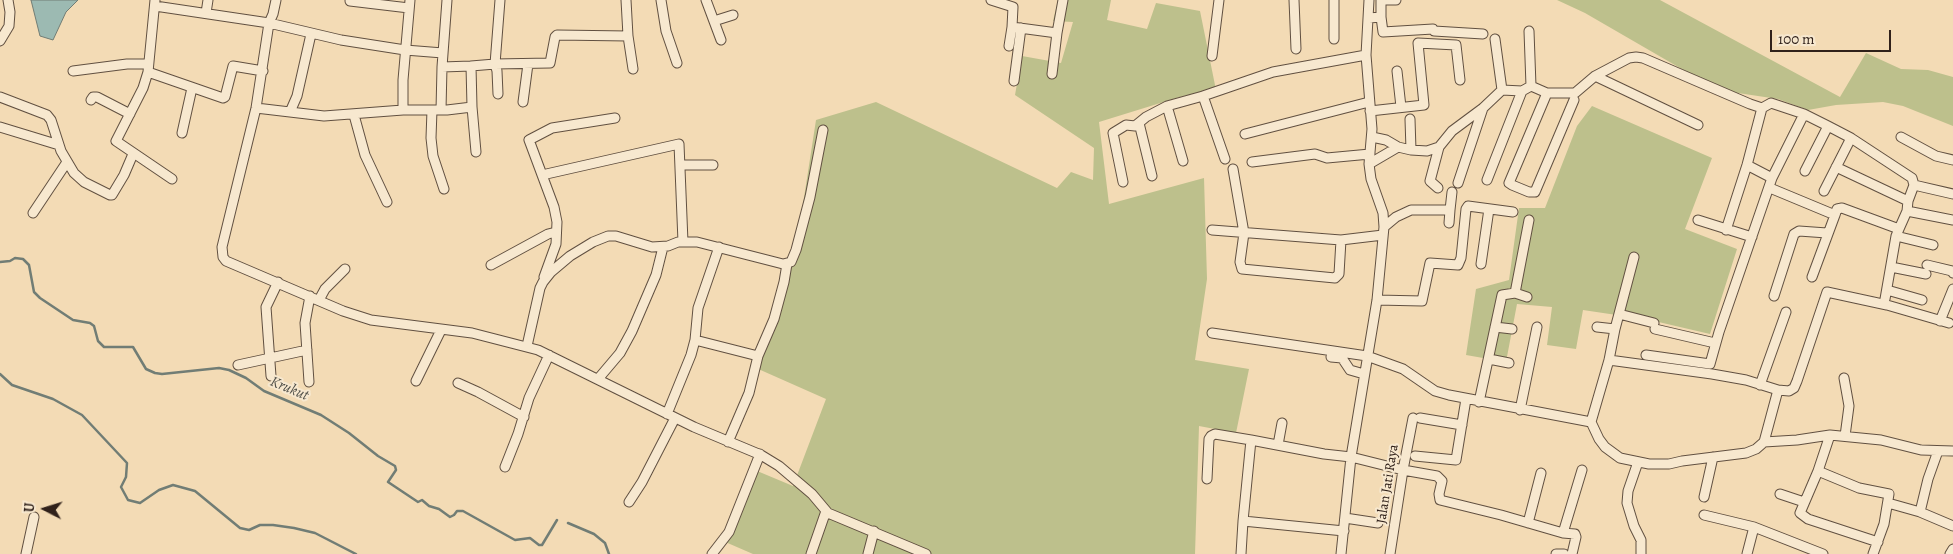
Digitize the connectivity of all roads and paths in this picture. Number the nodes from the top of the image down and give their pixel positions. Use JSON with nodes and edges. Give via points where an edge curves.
{"nodes":[{"id":1,"x":8,"y":0,"type":"edge"},
{"id":2,"x":208,"y":0,"type":"edge"},
{"id":3,"x":276,"y":0,"type":"edge"},
{"id":4,"x":448,"y":0,"type":"edge"},
{"id":5,"x":500,"y":0,"type":"edge"},
{"id":6,"x":626,"y":0,"type":"edge"},
{"id":7,"x":661,"y":0,"type":"edge"},
{"id":8,"x":706,"y":0,"type":"edge"},
{"id":9,"x":990,"y":0,"type":"edge"},
{"id":10,"x":1063,"y":0,"type":"edge"},
{"id":11,"x":1219,"y":0,"type":"edge"},
{"id":12,"x":1294,"y":0,"type":"edge"},
{"id":13,"x":1334,"y":0,"type":"edge"},
{"id":14,"x":1369,"y":0,"type":"edge"},
{"id":15,"x":1396,"y":0,"type":"edge"},
{"id":16,"x":350,"y":2,"type":"dead end"},
{"id":17,"x":155,"y":3,"type":"edge"},
{"id":18,"x":410,"y":4,"type":"edge"},
{"id":19,"x":180,"y":5,"type":"edge"},
{"id":20,"x":206,"y":13,"type":"junction"},
{"id":21,"x":733,"y":15,"type":"dead end"},
{"id":22,"x":1381,"y":17,"type":"junction"},
{"id":23,"x":1368,"y":18,"type":"junction"},
{"id":24,"x":714,"y":21,"type":"junction"},
{"id":25,"x":269,"y":23,"type":"junction"},
{"id":26,"x":1016,"y":27,"type":"junction"},
{"id":27,"x":1529,"y":31,"type":"dead end"},
{"id":28,"x":1056,"y":33,"type":"junction"},
{"id":29,"x":311,"y":34,"type":"junction"},
{"id":30,"x":1483,"y":34,"type":"dead end"},
{"id":31,"x":628,"y":36,"type":"junction"},
{"id":32,"x":1334,"y":39,"type":"dead end"},
{"id":33,"x":1495,"y":39,"type":"dead end"},
{"id":34,"x":0,"y":40,"type":"edge"},
{"id":35,"x":721,"y":40,"type":"dead end"},
{"id":36,"x":1009,"y":46,"type":"dead end"},
{"id":37,"x":1296,"y":49,"type":"dead end"},
{"id":38,"x":405,"y":50,"type":"junction"},
{"id":39,"x":1366,"y":52,"type":"junction"},
{"id":40,"x":443,"y":53,"type":"junction"},
{"id":41,"x":1212,"y":56,"type":"dead end"},
{"id":42,"x":677,"y":63,"type":"dead end"},
{"id":43,"x":495,"y":64,"type":"junction"},
{"id":44,"x":528,"y":64,"type":"junction"},
{"id":45,"x":471,"y":66,"type":"junction"},
{"id":46,"x":442,"y":67,"type":"junction"},
{"id":47,"x":148,"y":68,"type":"junction"},
{"id":48,"x":633,"y":69,"type":"dead end"},
{"id":49,"x":73,"y":71,"type":"dead end"},
{"id":50,"x":263,"y":71,"type":"junction"},
{"id":51,"x":1397,"y":71,"type":"dead end"},
{"id":52,"x":1052,"y":74,"type":"dead end"},
{"id":53,"x":1595,"y":76,"type":"junction"},
{"id":54,"x":1460,"y":80,"type":"dead end"},
{"id":55,"x":1014,"y":81,"type":"dead end"},
{"id":56,"x":1531,"y":86,"type":"junction"},
{"id":57,"x":192,"y":88,"type":"junction"},
{"id":58,"x":1502,"y":90,"type":"junction"},
{"id":59,"x":1522,"y":91,"type":"junction"},
{"id":60,"x":1547,"y":93,"type":"junction"},
{"id":61,"x":498,"y":94,"type":"dead end"},
{"id":62,"x":1203,"y":96,"type":"junction"},
{"id":63,"x":0,"y":97,"type":"edge"},
{"id":64,"x":91,"y":100,"type":"dead end"},
{"id":65,"x":1574,"y":100,"type":"dead end"},
{"id":66,"x":523,"y":102,"type":"dead end"},
{"id":67,"x":1167,"y":106,"type":"junction"},
{"id":68,"x":1369,"y":106,"type":"junction"},
{"id":69,"x":472,"y":107,"type":"junction"},
{"id":70,"x":1402,"y":107,"type":"junction"},
{"id":71,"x":256,"y":108,"type":"junction"},
{"id":72,"x":1483,"y":108,"type":"junction"},
{"id":73,"x":1762,"y":108,"type":"junction"},
{"id":74,"x":403,"y":110,"type":"junction"},
{"id":75,"x":436,"y":110,"type":"junction"},
{"id":76,"x":290,"y":112,"type":"junction"},
{"id":77,"x":130,"y":114,"type":"junction"},
{"id":78,"x":1804,"y":114,"type":"junction"},
{"id":79,"x":354,"y":115,"type":"junction"},
{"id":80,"x":615,"y":118,"type":"dead end"},
{"id":81,"x":1410,"y":119,"type":"dead end"},
{"id":82,"x":1139,"y":123,"type":"junction"},
{"id":83,"x":1698,"y":125,"type":"dead end"},
{"id":84,"x":1828,"y":126,"type":"junction"},
{"id":85,"x":0,"y":127,"type":"edge"},
{"id":86,"x":824,"y":130,"type":"dead end"},
{"id":87,"x":182,"y":134,"type":"dead end"},
{"id":88,"x":1245,"y":134,"type":"dead end"},
{"id":89,"x":1372,"y":137,"type":"junction"},
{"id":90,"x":1901,"y":137,"type":"dead end"},
{"id":91,"x":1851,"y":138,"type":"junction"},
{"id":92,"x":60,"y":145,"type":"junction"},
{"id":93,"x":1398,"y":147,"type":"junction"},
{"id":94,"x":1439,"y":147,"type":"junction"},
{"id":95,"x":1411,"y":150,"type":"junction"},
{"id":96,"x":476,"y":152,"type":"dead end"},
{"id":97,"x":133,"y":154,"type":"junction"},
{"id":98,"x":1370,"y":154,"type":"junction"},
{"id":99,"x":1225,"y":159,"type":"dead end"},
{"id":100,"x":1953,"y":160,"type":"edge"},
{"id":101,"x":1183,"y":161,"type":"dead end"},
{"id":102,"x":67,"y":162,"type":"junction"},
{"id":103,"x":1252,"y":162,"type":"dead end"},
{"id":104,"x":713,"y":164,"type":"dead end"},
{"id":105,"x":1369,"y":164,"type":"junction"},
{"id":106,"x":681,"y":165,"type":"junction"},
{"id":107,"x":1747,"y":165,"type":"junction"},
{"id":108,"x":1836,"y":167,"type":"junction"},
{"id":109,"x":1233,"y":169,"type":"dead end"},
{"id":110,"x":1805,"y":171,"type":"dead end"},
{"id":111,"x":542,"y":175,"type":"junction"},
{"id":112,"x":1152,"y":176,"type":"dead end"},
{"id":113,"x":1772,"y":178,"type":"junction"},
{"id":114,"x":172,"y":179,"type":"dead end"},
{"id":115,"x":1487,"y":180,"type":"dead end"},
{"id":116,"x":1123,"y":182,"type":"dead end"},
{"id":117,"x":1458,"y":183,"type":"dead end"},
{"id":118,"x":1914,"y":184,"type":"junction"},
{"id":119,"x":1438,"y":188,"type":"dead end"},
{"id":120,"x":1770,"y":188,"type":"junction"},
{"id":121,"x":444,"y":189,"type":"dead end"},
{"id":122,"x":1824,"y":191,"type":"dead end"},
{"id":123,"x":1452,"y":192,"type":"dead end"},
{"id":124,"x":1953,"y":194,"type":"edge"},
{"id":125,"x":387,"y":202,"type":"dead end"},
{"id":126,"x":1907,"y":206,"type":"junction"},
{"id":127,"x":1489,"y":209,"type":"junction"},
{"id":128,"x":1450,"y":210,"type":"junction"},
{"id":129,"x":1513,"y":212,"type":"dead end"},
{"id":130,"x":33,"y":213,"type":"dead end"},
{"id":131,"x":1835,"y":215,"type":"junction"},
{"id":132,"x":1529,"y":220,"type":"dead end"},
{"id":133,"x":1698,"y":220,"type":"dead end"},
{"id":134,"x":1953,"y":220,"type":"edge"},
{"id":135,"x":1449,"y":223,"type":"dead end"},
{"id":136,"x":1212,"y":230,"type":"dead end"},
{"id":137,"x":1726,"y":230,"type":"junction"},
{"id":138,"x":1384,"y":231,"type":"junction"},
{"id":139,"x":556,"y":232,"type":"junction"},
{"id":140,"x":1898,"y":232,"type":"junction"},
{"id":141,"x":1244,"y":233,"type":"junction"},
{"id":142,"x":1827,"y":233,"type":"junction"},
{"id":143,"x":1752,"y":237,"type":"junction"},
{"id":144,"x":1341,"y":240,"type":"junction"},
{"id":145,"x":683,"y":242,"type":"junction"},
{"id":146,"x":1933,"y":245,"type":"dead end"},
{"id":147,"x":663,"y":247,"type":"junction"},
{"id":148,"x":719,"y":247,"type":"junction"},
{"id":149,"x":1634,"y":257,"type":"dead end"},
{"id":150,"x":787,"y":264,"type":"junction"},
{"id":151,"x":1481,"y":264,"type":"dead end"},
{"id":152,"x":491,"y":265,"type":"dead end"},
{"id":153,"x":1927,"y":265,"type":"dead end"},
{"id":154,"x":1891,"y":267,"type":"junction"},
{"id":155,"x":344,"y":269,"type":"dead end"},
{"id":156,"x":1953,"y":273,"type":"edge"},
{"id":157,"x":1926,"y":274,"type":"dead end"},
{"id":158,"x":1812,"y":277,"type":"dead end"},
{"id":159,"x":278,"y":282,"type":"junction"},
{"id":160,"x":543,"y":282,"type":"junction"},
{"id":161,"x":1953,"y":289,"type":"edge"},
{"id":162,"x":1515,"y":293,"type":"junction"},
{"id":163,"x":310,"y":296,"type":"junction"},
{"id":164,"x":1774,"y":296,"type":"dead end"},
{"id":165,"x":1527,"y":297,"type":"dead end"},
{"id":166,"x":319,"y":300,"type":"junction"},
{"id":167,"x":1377,"y":300,"type":"junction"},
{"id":168,"x":1922,"y":300,"type":"dead end"},
{"id":169,"x":1786,"y":312,"type":"dead end"},
{"id":170,"x":1619,"y":314,"type":"junction"},
{"id":171,"x":1495,"y":327,"type":"junction"},
{"id":172,"x":1537,"y":327,"type":"dead end"},
{"id":173,"x":1597,"y":327,"type":"dead end"},
{"id":174,"x":1512,"y":329,"type":"dead end"},
{"id":175,"x":1615,"y":329,"type":"junction"},
{"id":176,"x":440,"y":330,"type":"junction"},
{"id":177,"x":1212,"y":333,"type":"dead end"},
{"id":178,"x":1224,"y":339,"type":"dead end"},
{"id":179,"x":695,"y":340,"type":"junction"},
{"id":180,"x":1715,"y":343,"type":"junction"},
{"id":181,"x":528,"y":346,"type":"junction"},
{"id":182,"x":307,"y":350,"type":"junction"},
{"id":183,"x":549,"y":355,"type":"junction"},
{"id":184,"x":1646,"y":355,"type":"dead end"},
{"id":185,"x":758,"y":356,"type":"junction"},
{"id":186,"x":1367,"y":356,"type":"junction"},
{"id":187,"x":269,"y":358,"type":"junction"},
{"id":188,"x":1488,"y":358,"type":"junction"},
{"id":189,"x":1609,"y":360,"type":"junction"},
{"id":190,"x":1509,"y":364,"type":"dead end"},
{"id":191,"x":238,"y":365,"type":"dead end"},
{"id":192,"x":1364,"y":374,"type":"junction"},
{"id":193,"x":271,"y":376,"type":"dead end"},
{"id":194,"x":1844,"y":378,"type":"dead end"},
{"id":195,"x":598,"y":379,"type":"junction"},
{"id":196,"x":416,"y":381,"type":"dead end"},
{"id":197,"x":310,"y":382,"type":"dead end"},
{"id":198,"x":458,"y":383,"type":"dead end"},
{"id":199,"x":1760,"y":385,"type":"junction"},
{"id":200,"x":1778,"y":390,"type":"junction"},
{"id":201,"x":1466,"y":399,"type":"junction"},
{"id":202,"x":1479,"y":402,"type":"junction"},
{"id":203,"x":1520,"y":410,"type":"junction"},
{"id":204,"x":671,"y":416,"type":"junction"},
{"id":205,"x":524,"y":417,"type":"junction"},
{"id":206,"x":1591,"y":422,"type":"junction"},
{"id":207,"x":1282,"y":423,"type":"dead end"},
{"id":208,"x":1462,"y":425,"type":"junction"},
{"id":209,"x":1830,"y":435,"type":"junction"},
{"id":210,"x":1845,"y":436,"type":"junction"},
{"id":211,"x":1251,"y":440,"type":"junction"},
{"id":212,"x":728,"y":442,"type":"junction"},
{"id":213,"x":1764,"y":442,"type":"junction"},
{"id":214,"x":1278,"y":445,"type":"junction"},
{"id":215,"x":1938,"y":451,"type":"junction"},
{"id":216,"x":1953,"y":451,"type":"edge"},
{"id":217,"x":760,"y":454,"type":"junction"},
{"id":218,"x":1415,"y":456,"type":"dead end"},
{"id":219,"x":1351,"y":457,"type":"junction"},
{"id":220,"x":1713,"y":457,"type":"junction"},
{"id":221,"x":1638,"y":462,"type":"junction"},
{"id":222,"x":505,"y":467,"type":"dead end"},
{"id":223,"x":1403,"y":470,"type":"junction"},
{"id":224,"x":1582,"y":470,"type":"dead end"},
{"id":225,"x":1818,"y":471,"type":"junction"},
{"id":226,"x":1540,"y":473,"type":"dead end"},
{"id":227,"x":1207,"y":479,"type":"dead end"},
{"id":228,"x":1780,"y":494,"type":"dead end"},
{"id":229,"x":1704,"y":497,"type":"dead end"},
{"id":230,"x":629,"y":502,"type":"dead end"},
{"id":231,"x":1804,"y":502,"type":"junction"},
{"id":232,"x":1888,"y":503,"type":"junction"},
{"id":233,"x":826,"y":511,"type":"junction"},
{"id":234,"x":1920,"y":512,"type":"junction"},
{"id":235,"x":1704,"y":515,"type":"dead end"},
{"id":236,"x":34,"y":517,"type":"dead end"},
{"id":237,"x":1345,"y":518,"type":"junction"},
{"id":238,"x":1243,"y":521,"type":"junction"},
{"id":239,"x":1378,"y":523,"type":"dead end"},
{"id":240,"x":1528,"y":523,"type":"junction"},
{"id":241,"x":1754,"y":526,"type":"junction"},
{"id":242,"x":1953,"y":526,"type":"edge"},
{"id":243,"x":874,"y":531,"type":"junction"},
{"id":244,"x":1344,"y":532,"type":"junction"},
{"id":245,"x":1563,"y":534,"type":"junction"},
{"id":246,"x":1878,"y":542,"type":"junction"},
{"id":247,"x":1953,"y":549,"type":"edge"},
{"id":248,"x":717,"y":552,"type":"edge"},
{"id":249,"x":1876,"y":553,"type":"edge"},
{"id":250,"x":26,"y":554,"type":"edge"},
{"id":251,"x":811,"y":554,"type":"edge"},
{"id":252,"x":868,"y":554,"type":"edge"},
{"id":253,"x":926,"y":554,"type":"edge"},
{"id":254,"x":1241,"y":554,"type":"edge"},
{"id":255,"x":1341,"y":554,"type":"edge"},
{"id":256,"x":1390,"y":554,"type":"edge"},
{"id":257,"x":1556,"y":554,"type":"edge"},
{"id":258,"x":1564,"y":554,"type":"edge"},
{"id":259,"x":1572,"y":554,"type":"edge"},
{"id":260,"x":1641,"y":554,"type":"edge"},
{"id":261,"x":1748,"y":554,"type":"edge"},
{"id":262,"x":1823,"y":554,"type":"edge"},
{"id":263,"x":1950,"y":554,"type":"edge"}],
"edges":[{"from":1,"to":34,"type":"street","via":[[9,26]]},
{"from":2,"to":20,"type":"street"},
{"from":3,"to":25,"type":"street"},
{"from":4,"to":40,"type":"street"},
{"from":5,"to":43,"type":"street"},
{"from":6,"to":31,"type":"street"},
{"from":7,"to":42,"type":"street","via":[[666,31]]},
{"from":8,"to":24,"type":"street"},
{"from":9,"to":26,"type":"street","via":[[1017,7]]},
{"from":10,"to":28,"type":"street"},
{"from":11,"to":41,"type":"street"},
{"from":12,"to":37,"type":"street"},
{"from":13,"to":32,"type":"street"},
{"from":14,"to":23,"type":"street"},
{"from":15,"to":22,"type":"street","via":[[1381,0]]},
{"from":16,"to":18,"type":"street"},
{"from":17,"to":19,"type":"street"},
{"from":17,"to":47,"type":"street"},
{"from":18,"to":38,"type":"street"},
{"from":19,"to":20,"type":"street"},
{"from":20,"to":25,"type":"street"},
{"from":21,"to":24,"type":"street"},
{"from":22,"to":23,"type":"street"},
{"from":22,"to":30,"type":"street","via":[[1383,32],[1433,29]]},
{"from":23,"to":39,"type":"street"},
{"from":24,"to":35,"type":"street"},
{"from":25,"to":29,"type":"street"},
{"from":25,"to":50,"type":"street"},
{"from":26,"to":28,"type":"street"},
{"from":26,"to":36,"type":"street"},
{"from":26,"to":55,"type":"street"},
{"from":27,"to":56,"type":"street"},
{"from":28,"to":52,"type":"street"},
{"from":29,"to":38,"type":"street"},
{"from":29,"to":76,"type":"street","via":[[298,96]]},
{"from":31,"to":44,"type":"street","via":[[557,35],[551,62]]},
{"from":31,"to":48,"type":"street"},
{"from":33,"to":58,"type":"street"},
{"from":38,"to":40,"type":"street"},
{"from":38,"to":74,"type":"street"},
{"from":39,"to":62,"type":"street","via":[[1273,72]]},
{"from":39,"to":68,"type":"street"},
{"from":40,"to":46,"type":"street"},
{"from":43,"to":44,"type":"street"},
{"from":43,"to":45,"type":"street"},
{"from":43,"to":61,"type":"street"},
{"from":44,"to":66,"type":"street"},
{"from":45,"to":46,"type":"street"},
{"from":45,"to":69,"type":"street"},
{"from":46,"to":75,"type":"street"},
{"from":47,"to":49,"type":"street","via":[[139,62]]},
{"from":47,"to":57,"type":"street"},
{"from":47,"to":77,"type":"street","via":[[143,88]]},
{"from":50,"to":57,"type":"street","via":[[233,66],[226,97],[223,98]]},
{"from":50,"to":71,"type":"street"},
{"from":51,"to":70,"type":"street"},
{"from":53,"to":60,"type":"street","via":[[1575,93]]},
{"from":53,"to":73,"type":"street","via":[[1629,58],[1643,58]]},
{"from":53,"to":83,"type":"street"},
{"from":54,"to":70,"type":"street","via":[[1456,45],[1418,43],[1424,105]]},
{"from":56,"to":59,"type":"street"},
{"from":56,"to":60,"type":"street"},
{"from":57,"to":87,"type":"street"},
{"from":58,"to":59,"type":"street"},
{"from":58,"to":72,"type":"street"},
{"from":59,"to":115,"type":"street"},
{"from":60,"to":65,"type":"street","via":[[1509,182],[1529,192],[1535,192]]},
{"from":62,"to":67,"type":"street"},
{"from":62,"to":99,"type":"street"},
{"from":63,"to":92,"type":"street","via":[[47,115]]},
{"from":64,"to":77,"type":"street","via":[[97,97]]},
{"from":67,"to":82,"type":"street"},
{"from":67,"to":101,"type":"street"},
{"from":68,"to":70,"type":"street"},
{"from":68,"to":88,"type":"street"},
{"from":68,"to":89,"type":"street"},
{"from":69,"to":75,"type":"street"},
{"from":69,"to":96,"type":"street"},
{"from":71,"to":76,"type":"street"},
{"from":71,"to":159,"type":"street","via":[[222,254],[226,261]]},
{"from":72,"to":94,"type":"street","via":[[1452,131]]},
{"from":72,"to":117,"type":"street"},
{"from":73,"to":78,"type":"street","via":[[1771,103]]},
{"from":73,"to":107,"type":"street"},
{"from":74,"to":75,"type":"street"},
{"from":74,"to":79,"type":"street"},
{"from":75,"to":121,"type":"street","via":[[433,156]]},
{"from":76,"to":79,"type":"street","via":[[316,116]]},
{"from":77,"to":97,"type":"street","via":[[116,141]]},
{"from":78,"to":84,"type":"street"},
{"from":78,"to":113,"type":"street"},
{"from":79,"to":125,"type":"street","via":[[365,155]]},
{"from":80,"to":111,"type":"street","via":[[552,128],[529,140]]},
{"from":81,"to":95,"type":"street"},
{"from":82,"to":112,"type":"street"},
{"from":82,"to":116,"type":"street","via":[[1126,125],[1112,133]]},
{"from":84,"to":91,"type":"street"},
{"from":84,"to":110,"type":"street"},
{"from":85,"to":92,"type":"street"},
{"from":86,"to":150,"type":"street","via":[[796,250]]},
{"from":89,"to":93,"type":"street"},
{"from":89,"to":98,"type":"street"},
{"from":90,"to":100,"type":"street","via":[[1936,156]]},
{"from":91,"to":108,"type":"street"},
{"from":91,"to":118,"type":"street","via":[[1912,178]]},
{"from":92,"to":102,"type":"street"},
{"from":93,"to":95,"type":"street"},
{"from":93,"to":105,"type":"street"},
{"from":94,"to":95,"type":"street","via":[[1427,151]]},
{"from":94,"to":119,"type":"street","via":[[1430,176]]},
{"from":97,"to":102,"type":"street","via":[[111,195],[84,182]]},
{"from":97,"to":114,"type":"street"},
{"from":98,"to":103,"type":"street","via":[[1327,158],[1315,154]]},
{"from":98,"to":105,"type":"street"},
{"from":102,"to":130,"type":"street"},
{"from":104,"to":106,"type":"street"},
{"from":105,"to":138,"type":"street","via":[[1383,213]]},
{"from":106,"to":111,"type":"street","via":[[679,144]]},
{"from":106,"to":145,"type":"street"},
{"from":107,"to":113,"type":"street"},
{"from":107,"to":137,"type":"street"},
{"from":108,"to":122,"type":"street"},
{"from":108,"to":126,"type":"street"},
{"from":109,"to":141,"type":"street"},
{"from":111,"to":139,"type":"street","via":[[554,207]]},
{"from":113,"to":120,"type":"street"},
{"from":118,"to":124,"type":"street"},
{"from":118,"to":126,"type":"street"},
{"from":120,"to":131,"type":"street"},
{"from":120,"to":143,"type":"street"},
{"from":123,"to":128,"type":"street"},
{"from":126,"to":134,"type":"street"},
{"from":126,"to":140,"type":"street"},
{"from":127,"to":129,"type":"street"},
{"from":127,"to":151,"type":"street"},
{"from":127,"to":167,"type":"street","via":[[1466,208],[1459,263],[1456,266],[1430,263],[1422,300]]},
{"from":128,"to":135,"type":"street"},
{"from":128,"to":138,"type":"street","via":[[1411,210],[1396,217]]},
{"from":131,"to":140,"type":"street","via":[[1837,209],[1842,208]]},
{"from":131,"to":142,"type":"street"},
{"from":132,"to":162,"type":"street"},
{"from":133,"to":137,"type":"street"},
{"from":136,"to":141,"type":"street"},
{"from":137,"to":143,"type":"street"},
{"from":138,"to":144,"type":"street"},
{"from":138,"to":167,"type":"street"},
{"from":139,"to":152,"type":"street"},
{"from":139,"to":160,"type":"street","via":[[556,244]]},
{"from":140,"to":146,"type":"street"},
{"from":140,"to":154,"type":"street"},
{"from":141,"to":144,"type":"street"},
{"from":141,"to":144,"type":"street","via":[[1242,269],[1332,278],[1339,274]]},
{"from":142,"to":158,"type":"street"},
{"from":142,"to":164,"type":"street","via":[[1799,231],[1794,234]]},
{"from":143,"to":180,"type":"street"},
{"from":145,"to":147,"type":"street"},
{"from":145,"to":148,"type":"street"},
{"from":147,"to":160,"type":"street","via":[[608,236],[570,256]]},
{"from":147,"to":195,"type":"street","via":[[656,275],[635,326],[620,353]]},
{"from":148,"to":150,"type":"street"},
{"from":148,"to":179,"type":"street","via":[[698,308]]},
{"from":149,"to":170,"type":"street"},
{"from":150,"to":185,"type":"street","via":[[774,319]]},
{"from":153,"to":156,"type":"street"},
{"from":154,"to":157,"type":"street"},
{"from":154,"to":168,"type":"street","via":[[1886,295]]},
{"from":155,"to":166,"type":"street"},
{"from":159,"to":163,"type":"street"},
{"from":159,"to":187,"type":"street","via":[[266,307]]},
{"from":160,"to":181,"type":"street"},
{"from":161,"to":200,"type":"street","via":[[1945,322],[1827,292],[1794,388]]},
{"from":162,"to":165,"type":"street"},
{"from":162,"to":171,"type":"street","via":[[1502,295]]},
{"from":163,"to":166,"type":"street"},
{"from":163,"to":182,"type":"street","via":[[305,323]]},
{"from":166,"to":176,"type":"street","via":[[371,320]]},
{"from":167,"to":186,"type":"street"},
{"from":169,"to":199,"type":"street"},
{"from":170,"to":175,"type":"street"},
{"from":170,"to":180,"type":"street"},
{"from":171,"to":174,"type":"street"},
{"from":171,"to":188,"type":"street"},
{"from":172,"to":203,"type":"street"},
{"from":173,"to":175,"type":"street"},
{"from":175,"to":189,"type":"street"},
{"from":176,"to":181,"type":"street","via":[[472,333]]},
{"from":176,"to":196,"type":"street"},
{"from":177,"to":186,"type":"street"},
{"from":178,"to":192,"type":"street","via":[[1342,358],[1350,370]]},
{"from":179,"to":185,"type":"street"},
{"from":179,"to":204,"type":"street"},
{"from":180,"to":184,"type":"street","via":[[1708,365]]},
{"from":181,"to":183,"type":"street"},
{"from":182,"to":187,"type":"street"},
{"from":182,"to":197,"type":"street"},
{"from":183,"to":195,"type":"street"},
{"from":183,"to":205,"type":"street"},
{"from":185,"to":212,"type":"street","via":[[749,393]]},
{"from":186,"to":192,"type":"street"},
{"from":186,"to":201,"type":"street","via":[[1403,369],[1436,390]]},
{"from":187,"to":191,"type":"street"},
{"from":187,"to":193,"type":"street"},
{"from":188,"to":190,"type":"street"},
{"from":188,"to":202,"type":"street"},
{"from":189,"to":199,"type":"street","via":[[1712,374]]},
{"from":189,"to":206,"type":"street"},
{"from":192,"to":219,"type":"street"},
{"from":194,"to":210,"type":"street","via":[[1849,406]]},
{"from":195,"to":204,"type":"street"},
{"from":198,"to":205,"type":"street"},
{"from":199,"to":200,"type":"street"},
{"from":200,"to":213,"type":"street"},
{"from":201,"to":202,"type":"street"},
{"from":201,"to":208,"type":"street"},
{"from":202,"to":203,"type":"street"},
{"from":203,"to":206,"type":"street"},
{"from":204,"to":212,"type":"street"},
{"from":204,"to":230,"type":"street","via":[[642,482]]},
{"from":205,"to":222,"type":"street"},
{"from":206,"to":221,"type":"street","via":[[1599,440],[1613,454]]},
{"from":207,"to":214,"type":"street"},
{"from":208,"to":218,"type":"street","via":[[1456,460]]},
{"from":208,"to":223,"type":"street","name":"Jalan Jati Raya","via":[[1417,418]]},
{"from":209,"to":210,"type":"street"},
{"from":209,"to":213,"type":"street"},
{"from":209,"to":225,"type":"street"},
{"from":210,"to":215,"type":"street"},
{"from":211,"to":214,"type":"street"},
{"from":211,"to":227,"type":"street","via":[[1210,436]]},
{"from":211,"to":238,"type":"street"},
{"from":212,"to":217,"type":"street"},
{"from":213,"to":220,"type":"street","via":[[1746,453]]},
{"from":214,"to":219,"type":"street"},
{"from":215,"to":216,"type":"street"},
{"from":215,"to":234,"type":"street"},
{"from":217,"to":233,"type":"street","via":[[807,490]]},
{"from":217,"to":248,"type":"street","via":[[732,525]]},
{"from":219,"to":223,"type":"street"},
{"from":219,"to":237,"type":"street"},
{"from":220,"to":221,"type":"street","via":[[1659,464]]},
{"from":220,"to":229,"type":"street"},
{"from":221,"to":260,"type":"street","via":[[1627,503],[1642,540]]},
{"from":223,"to":240,"type":"street","via":[[1441,478],[1439,497],[1444,502]]},
{"from":223,"to":256,"type":"street","name":"Jalan Jati Raya"},
{"from":224,"to":245,"type":"street"},
{"from":225,"to":231,"type":"street"},
{"from":225,"to":232,"type":"street","via":[[1859,488],[1889,494]]},
{"from":226,"to":240,"type":"street"},
{"from":228,"to":231,"type":"street"},
{"from":231,"to":246,"type":"street","via":[[1800,513],[1808,519]]},
{"from":232,"to":234,"type":"street"},
{"from":232,"to":246,"type":"street"},
{"from":233,"to":243,"type":"street"},
{"from":233,"to":251,"type":"street"},
{"from":234,"to":242,"type":"street"},
{"from":235,"to":241,"type":"street"},
{"from":236,"to":250,"type":"street"},
{"from":237,"to":239,"type":"street"},
{"from":237,"to":244,"type":"street"},
{"from":238,"to":244,"type":"street"},
{"from":238,"to":254,"type":"street"},
{"from":240,"to":245,"type":"street"},
{"from":241,"to":261,"type":"street"},
{"from":241,"to":262,"type":"street"},
{"from":243,"to":252,"type":"street"},
{"from":243,"to":253,"type":"street"},
{"from":244,"to":255,"type":"street"},
{"from":245,"to":259,"type":"street","via":[[1576,535]]},
{"from":246,"to":249,"type":"street"},
{"from":247,"to":263,"type":"street"},
{"from":257,"to":258,"type":"street"}]}
